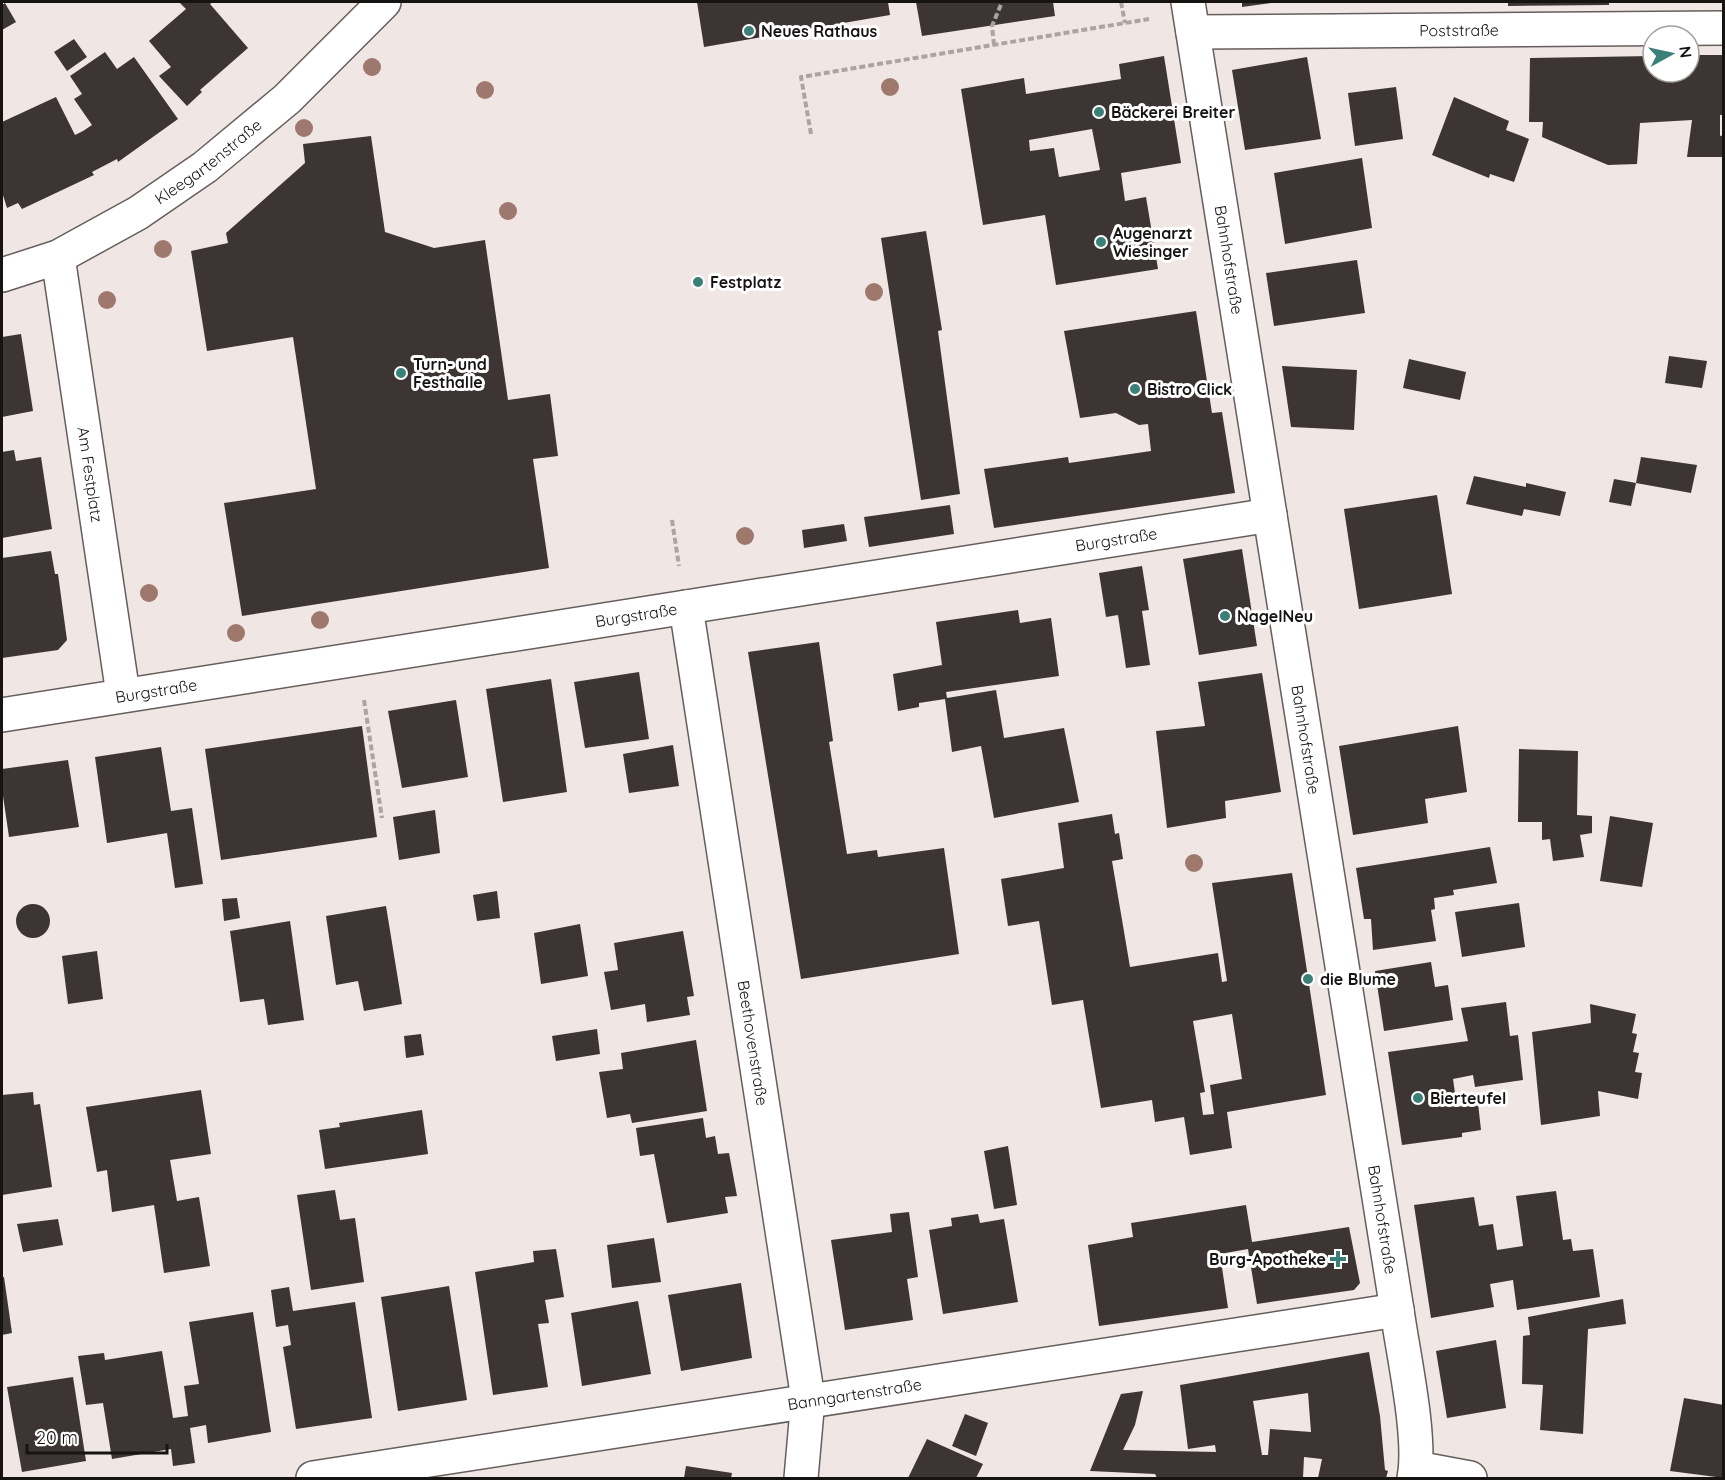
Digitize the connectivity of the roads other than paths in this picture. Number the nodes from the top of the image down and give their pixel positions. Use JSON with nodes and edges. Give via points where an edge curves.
{"nodes":[{"id":1,"x":384,"y":2,"type":"edge"},
{"id":2,"x":1190,"y":15,"type":"edge"},
{"id":3,"x":1724,"y":28,"type":"edge"},
{"id":4,"x":58,"y":257,"type":"junction"},
{"id":5,"x":2,"y":275,"type":"edge"},
{"id":6,"x":1270,"y":515,"type":"junction"},
{"id":7,"x":686,"y":607,"type":"junction"},
{"id":8,"x":123,"y":694,"type":"junction"},
{"id":9,"x":2,"y":715,"type":"edge"},
{"id":10,"x":1396,"y":1310,"type":"junction"},
{"id":11,"x":808,"y":1400,"type":"junction"},
{"id":12,"x":1415,"y":1473,"type":"edge"},
{"id":13,"x":313,"y":1479,"type":"edge"},
{"id":14,"x":801,"y":1479,"type":"edge"},
{"id":15,"x":1470,"y":1479,"type":"edge"}],
"edges":[{"from":1,"to":4,"type":"street","name":"Kleegartenstraße","via":[[287,99],[205,167],[138,213]]},
{"from":2,"to":3,"type":"street","name":"Poststraße"},
{"from":2,"to":6,"type":"street","name":"Bahnhofstraße"},
{"from":4,"to":5,"type":"street","name":"Kleegartenstraße"},
{"from":4,"to":8,"type":"street","name":"Am Festplatz"},
{"from":6,"to":7,"type":"street","name":"Burgstraße"},
{"from":6,"to":10,"type":"street","name":"Bahnhofstraße"},
{"from":7,"to":8,"type":"street","name":"Burgstraße"},
{"from":7,"to":11,"type":"street","name":"Beethovenstraße"},
{"from":8,"to":9,"type":"street","name":"Burgstraße"},
{"from":10,"to":11,"type":"street","name":"Banngartenstraße"},
{"from":10,"to":12,"type":"street","name":"Bahnhofstraße","via":[[1413,1427]]},
{"from":11,"to":13,"type":"street","name":"Banngartenstraße"},
{"from":11,"to":14,"type":"street","name":"Beethovenstraße"},
{"from":12,"to":15,"type":"street"}]}
